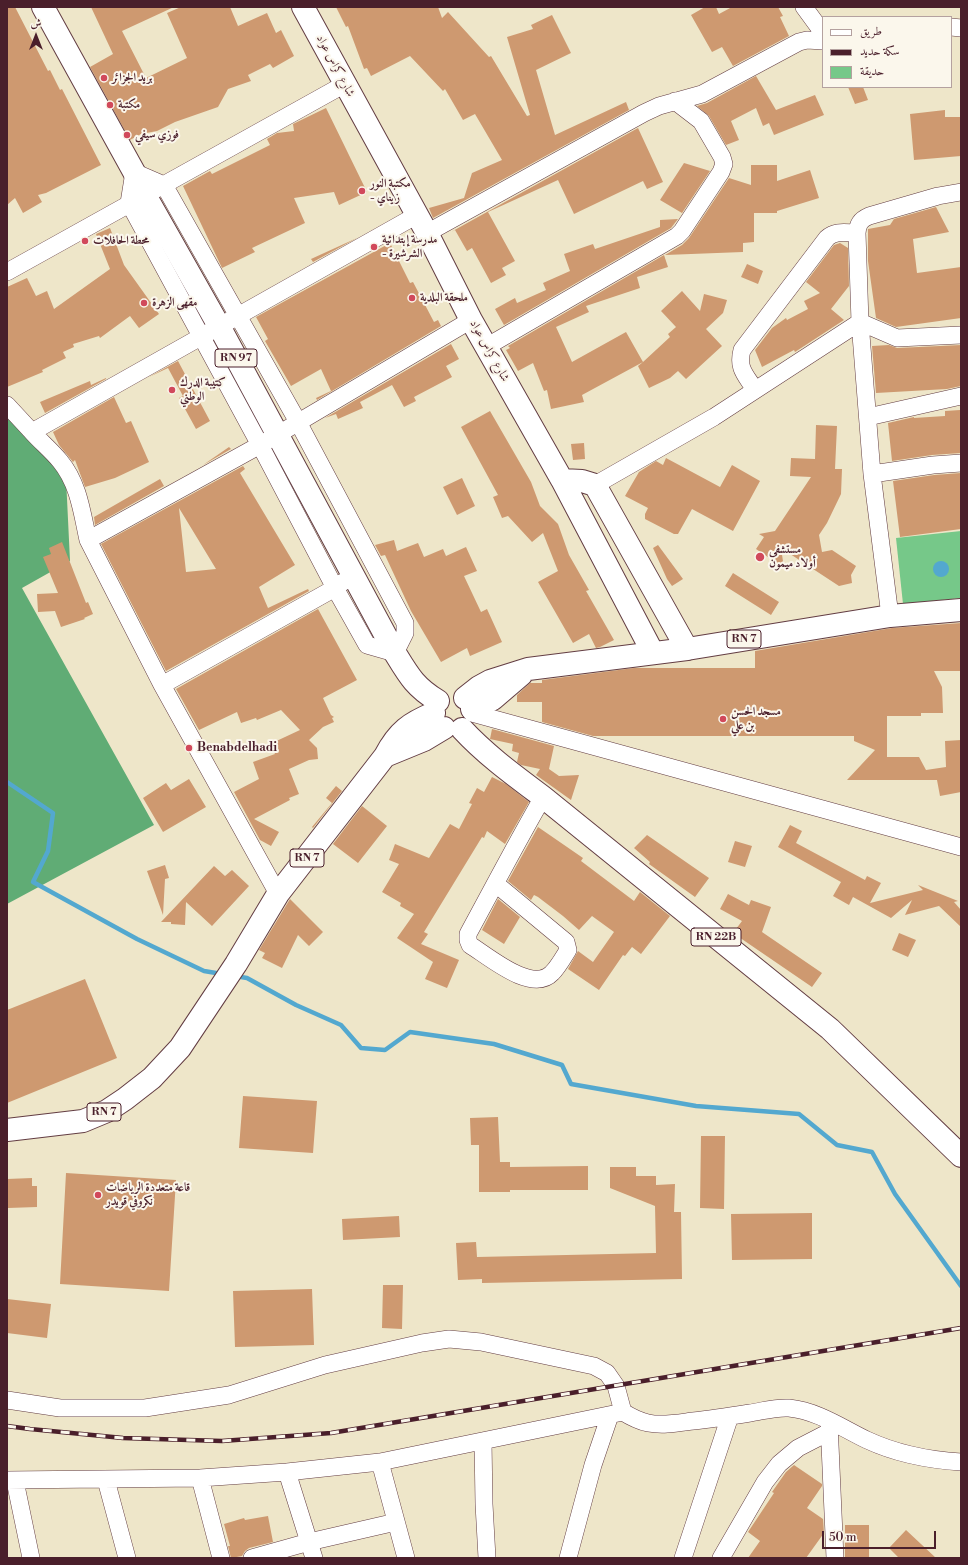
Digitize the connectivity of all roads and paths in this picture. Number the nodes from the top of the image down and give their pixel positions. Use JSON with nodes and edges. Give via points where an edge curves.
{"nodes":[{"id":1,"x":43,"y":7,"type":"edge"},
{"id":2,"x":303,"y":7,"type":"edge"},
{"id":3,"x":804,"y":7,"type":"edge"},
{"id":4,"x":822,"y":32,"type":"edge"},
{"id":5,"x":822,"y":41,"type":"edge"},
{"id":6,"x":345,"y":84,"type":"junction"},
{"id":7,"x":675,"y":101,"type":"junction"},
{"id":8,"x":961,"y":192,"type":"edge"},
{"id":9,"x":146,"y":194,"type":"junction"},
{"id":10,"x":422,"y":224,"type":"junction"},
{"id":11,"x":857,"y":233,"type":"junction"},
{"id":12,"x":7,"y":272,"type":"edge"},
{"id":13,"x":471,"y":320,"type":"junction"},
{"id":14,"x":860,"y":322,"type":"junction"},
{"id":15,"x":219,"y":326,"type":"junction"},
{"id":16,"x":961,"y":335,"type":"edge"},
{"id":17,"x":486,"y":346,"type":"junction"},
{"id":18,"x":755,"y":390,"type":"junction"},
{"id":19,"x":961,"y":396,"type":"edge"},
{"id":20,"x":7,"y":405,"type":"edge"},
{"id":21,"x":868,"y":417,"type":"junction"},
{"id":22,"x":298,"y":422,"type":"junction"},
{"id":23,"x":32,"y":432,"type":"junction"},
{"id":24,"x":269,"y":440,"type":"junction"},
{"id":25,"x":961,"y":463,"type":"edge"},
{"id":26,"x":872,"y":474,"type":"junction"},
{"id":27,"x":562,"y":480,"type":"junction"},
{"id":28,"x":595,"y":485,"type":"junction"},
{"id":29,"x":88,"y":540,"type":"junction"},
{"id":30,"x":353,"y":574,"type":"junction"},
{"id":31,"x":335,"y":588,"type":"junction"},
{"id":32,"x":961,"y":610,"type":"edge"},
{"id":33,"x":890,"y":616,"type":"junction"},
{"id":34,"x":687,"y":649,"type":"junction"},
{"id":35,"x":395,"y":653,"type":"junction"},
{"id":36,"x":652,"y":653,"type":"junction"},
{"id":37,"x":162,"y":685,"type":"junction"},
{"id":38,"x":455,"y":713,"type":"junction"},
{"id":39,"x":543,"y":797,"type":"junction"},
{"id":40,"x":961,"y":847,"type":"edge"},
{"id":41,"x":496,"y":884,"type":"junction"},
{"id":42,"x":278,"y":894,"type":"junction"},
{"id":43,"x":7,"y":1130,"type":"edge"},
{"id":44,"x":961,"y":1156,"type":"edge"},
{"id":45,"x":7,"y":1400,"type":"edge"},
{"id":46,"x":616,"y":1414,"type":"junction"},
{"id":47,"x":730,"y":1416,"type":"junction"},
{"id":48,"x":829,"y":1426,"type":"junction"},
{"id":49,"x":483,"y":1441,"type":"junction"},
{"id":50,"x":380,"y":1462,"type":"junction"},
{"id":51,"x":961,"y":1462,"type":"edge"},
{"id":52,"x":287,"y":1472,"type":"junction"},
{"id":53,"x":200,"y":1478,"type":"junction"},
{"id":54,"x":11,"y":1480,"type":"edge"},
{"id":55,"x":106,"y":1480,"type":"junction"},
{"id":56,"x":396,"y":1522,"type":"junction"},
{"id":57,"x":309,"y":1542,"type":"junction"},
{"id":58,"x":31,"y":1558,"type":"edge"},
{"id":59,"x":127,"y":1558,"type":"edge"},
{"id":60,"x":221,"y":1558,"type":"edge"},
{"id":61,"x":252,"y":1558,"type":"edge"},
{"id":62,"x":314,"y":1558,"type":"edge"},
{"id":63,"x":406,"y":1558,"type":"edge"},
{"id":64,"x":487,"y":1558,"type":"edge"},
{"id":65,"x":568,"y":1558,"type":"edge"},
{"id":66,"x":683,"y":1558,"type":"edge"},
{"id":67,"x":721,"y":1558,"type":"edge"},
{"id":68,"x":835,"y":1558,"type":"edge"}],
"edges":[{"from":1,"to":9,"type":"main road","number":"RN 97"},
{"from":2,"to":6,"type":"main road","name":"شارع كراس عواد"},
{"from":3,"to":4,"type":"street"},
{"from":5,"to":7,"type":"street","via":[[798,42],[702,94]]},
{"from":6,"to":9,"type":"street"},
{"from":6,"to":10,"type":"main road","name":"شارع كراس عواد"},
{"from":7,"to":10,"type":"street","via":[[644,113]]},
{"from":7,"to":17,"type":"street","via":[[701,121],[724,164],[722,172],[682,231]]},
{"from":8,"to":11,"type":"street","via":[[868,216],[861,220]]},
{"from":9,"to":12,"type":"street"},
{"from":9,"to":15,"type":"main road","number":"RN 97"},
{"from":10,"to":13,"type":"main road","name":"شارع كراس عواد"},
{"from":10,"to":15,"type":"street"},
{"from":11,"to":14,"type":"street"},
{"from":11,"to":18,"type":"street","via":[[837,232],[827,238],[742,350],[741,366]]},
{"from":13,"to":17,"type":"main road","name":"شارع كراس عواد"},
{"from":13,"to":22,"type":"street"},
{"from":14,"to":16,"type":"street","via":[[897,338]]},
{"from":14,"to":18,"type":"street"},
{"from":14,"to":21,"type":"street"},
{"from":15,"to":22,"type":"street"},
{"from":15,"to":23,"type":"street"},
{"from":15,"to":24,"type":"main road","number":"RN 97"},
{"from":17,"to":27,"type":"main road","name":"شارع كراس عواد"},
{"from":18,"to":28,"type":"street"},
{"from":19,"to":21,"type":"street"},
{"from":20,"to":23,"type":"street"},
{"from":21,"to":26,"type":"street"},
{"from":22,"to":24,"type":"street"},
{"from":22,"to":35,"type":"street","via":[[405,623],[405,634]]},
{"from":23,"to":29,"type":"street","via":[[61,462],[72,479]]},
{"from":24,"to":29,"type":"street"},
{"from":24,"to":30,"type":"main road","number":"RN 97"},
{"from":24,"to":31,"type":"street"},
{"from":25,"to":26,"type":"street"},
{"from":26,"to":33,"type":"street"},
{"from":27,"to":28,"type":"main road","via":[[582,480]]},
{"from":27,"to":36,"type":"main road","name":"شارع كراس عواد"},
{"from":28,"to":34,"type":"main road"},
{"from":29,"to":37,"type":"street"},
{"from":30,"to":31,"type":"street"},
{"from":30,"to":35,"type":"main road","number":"RN 97"},
{"from":31,"to":35,"type":"street","via":[[367,645]]},
{"from":31,"to":37,"type":"street"},
{"from":32,"to":33,"type":"main road","number":"RN 7"},
{"from":33,"to":34,"type":"main road","number":"RN 7"},
{"from":34,"to":36,"type":"main road","number":"RN 7"},
{"from":35,"to":38,"type":"main road","number":"RN 97","via":[[410,679]]},
{"from":36,"to":38,"type":"main road","number":"RN 7","via":[[528,669],[493,699]]},
{"from":37,"to":42,"type":"street"},
{"from":38,"to":39,"type":"main road","number":"RN 22B","via":[[478,745]]},
{"from":38,"to":40,"type":"street"},
{"from":38,"to":42,"type":"main road","number":"RN 7","via":[[407,726]]},
{"from":39,"to":41,"type":"street"},
{"from":39,"to":44,"type":"main road","number":"RN 22B","via":[[830,1029]]},
{"from":41,"to":41,"type":"street","via":[[468,934],[470,945],[522,977],[544,978],[552,974],[568,950],[566,942]]},
{"from":42,"to":43,"type":"main road","number":"RN 7","via":[[236,964],[180,1048],[152,1078],[107,1111],[83,1121]]},
{"from":45,"to":46,"type":"street","via":[[60,1408],[145,1408],[229,1395],[325,1365],[449,1339],[481,1342],[594,1366],[607,1372],[616,1386]]},
{"from":46,"to":47,"type":"street","via":[[664,1425]]},
{"from":46,"to":49,"type":"street"},
{"from":46,"to":65,"type":"street","via":[[593,1465]]},
{"from":47,"to":48,"type":"street","via":[[789,1408],[810,1412]]},
{"from":47,"to":66,"type":"street"},
{"from":48,"to":51,"type":"street","via":[[903,1453],[933,1460]]},
{"from":48,"to":67,"type":"street","via":[[778,1464]]},
{"from":48,"to":68,"type":"street"},
{"from":49,"to":50,"type":"street"},
{"from":49,"to":64,"type":"street"},
{"from":50,"to":52,"type":"street"},
{"from":50,"to":56,"type":"street"},
{"from":52,"to":53,"type":"street"},
{"from":52,"to":57,"type":"street"},
{"from":53,"to":55,"type":"street"},
{"from":53,"to":60,"type":"street"},
{"from":54,"to":55,"type":"street"},
{"from":54,"to":58,"type":"street"},
{"from":55,"to":59,"type":"street"},
{"from":56,"to":57,"type":"street"},
{"from":56,"to":63,"type":"street"},
{"from":57,"to":61,"type":"street"},
{"from":57,"to":62,"type":"street"}]}
